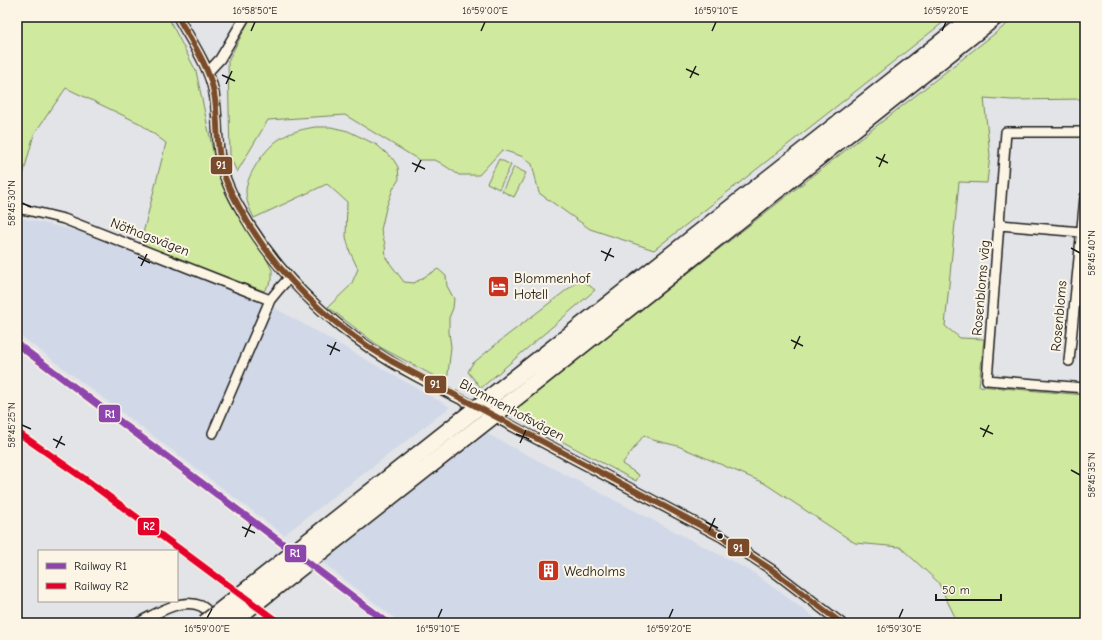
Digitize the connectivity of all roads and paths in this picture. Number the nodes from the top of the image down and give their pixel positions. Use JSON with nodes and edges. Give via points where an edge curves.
{"nodes":[{"id":1,"x":178,"y":17,"type":"edge"},
{"id":2,"x":245,"y":17,"type":"edge"},
{"id":3,"x":973,"y":17,"type":"edge"},
{"id":4,"x":995,"y":17,"type":"edge"},
{"id":5,"x":208,"y":72,"type":"junction"},
{"id":6,"x":1085,"y":132,"type":"edge"},
{"id":7,"x":1085,"y":197,"type":"edge"},
{"id":8,"x":1085,"y":202,"type":"edge"},
{"id":9,"x":17,"y":208,"type":"edge"},
{"id":10,"x":1000,"y":225,"type":"junction"},
{"id":11,"x":1081,"y":232,"type":"junction"},
{"id":12,"x":1081,"y":274,"type":"edge"},
{"id":13,"x":289,"y":278,"type":"junction"},
{"id":14,"x":270,"y":300,"type":"junction"},
{"id":15,"x":1069,"y":361,"type":"dead end"},
{"id":16,"x":1085,"y":388,"type":"edge"},
{"id":17,"x":213,"y":433,"type":"dead end"},
{"id":18,"x":138,"y":623,"type":"edge"},
{"id":19,"x":205,"y":623,"type":"edge"},
{"id":20,"x":220,"y":623,"type":"edge"},
{"id":21,"x":230,"y":623,"type":"edge"},
{"id":22,"x":841,"y":623,"type":"edge"}],
"edges":[{"from":1,"to":5,"type":"street","name":"Blommenhofsvägen"},
{"from":2,"to":5,"type":"street"},
{"from":3,"to":19,"type":"highway","bridge":true},
{"from":4,"to":21,"type":"highway","bridge":true},
{"from":5,"to":13,"type":"street","name":"Blommenhofsvägen","via":[[214,92],[218,152],[223,172],[252,229]]},
{"from":6,"to":10,"type":"street","name":"Rosenbloms väg","via":[[1006,132]]},
{"from":7,"to":8,"type":"street","name":"Rosenbloms"},
{"from":8,"to":11,"type":"street","name":"Rosenbloms"},
{"from":9,"to":14,"type":"street","name":"Nöthagsvägen","via":[[64,219]]},
{"from":10,"to":11,"type":"street","name":"Rosenbloms väg"},
{"from":10,"to":16,"type":"street","name":"Rosenbloms väg","via":[[988,380]]},
{"from":11,"to":12,"type":"street","name":"Rosenbloms"},
{"from":12,"to":15,"type":"street","name":"Rosenbloms"},
{"from":13,"to":14,"type":"street"},
{"from":13,"to":22,"type":"street","name":"Blommenhofsvägen","via":[[311,300],[371,349],[722,537],[772,570]]},
{"from":14,"to":17,"type":"street"},
{"from":18,"to":20,"type":"street","via":[[172,606],[191,604],[201,606]]}]}
